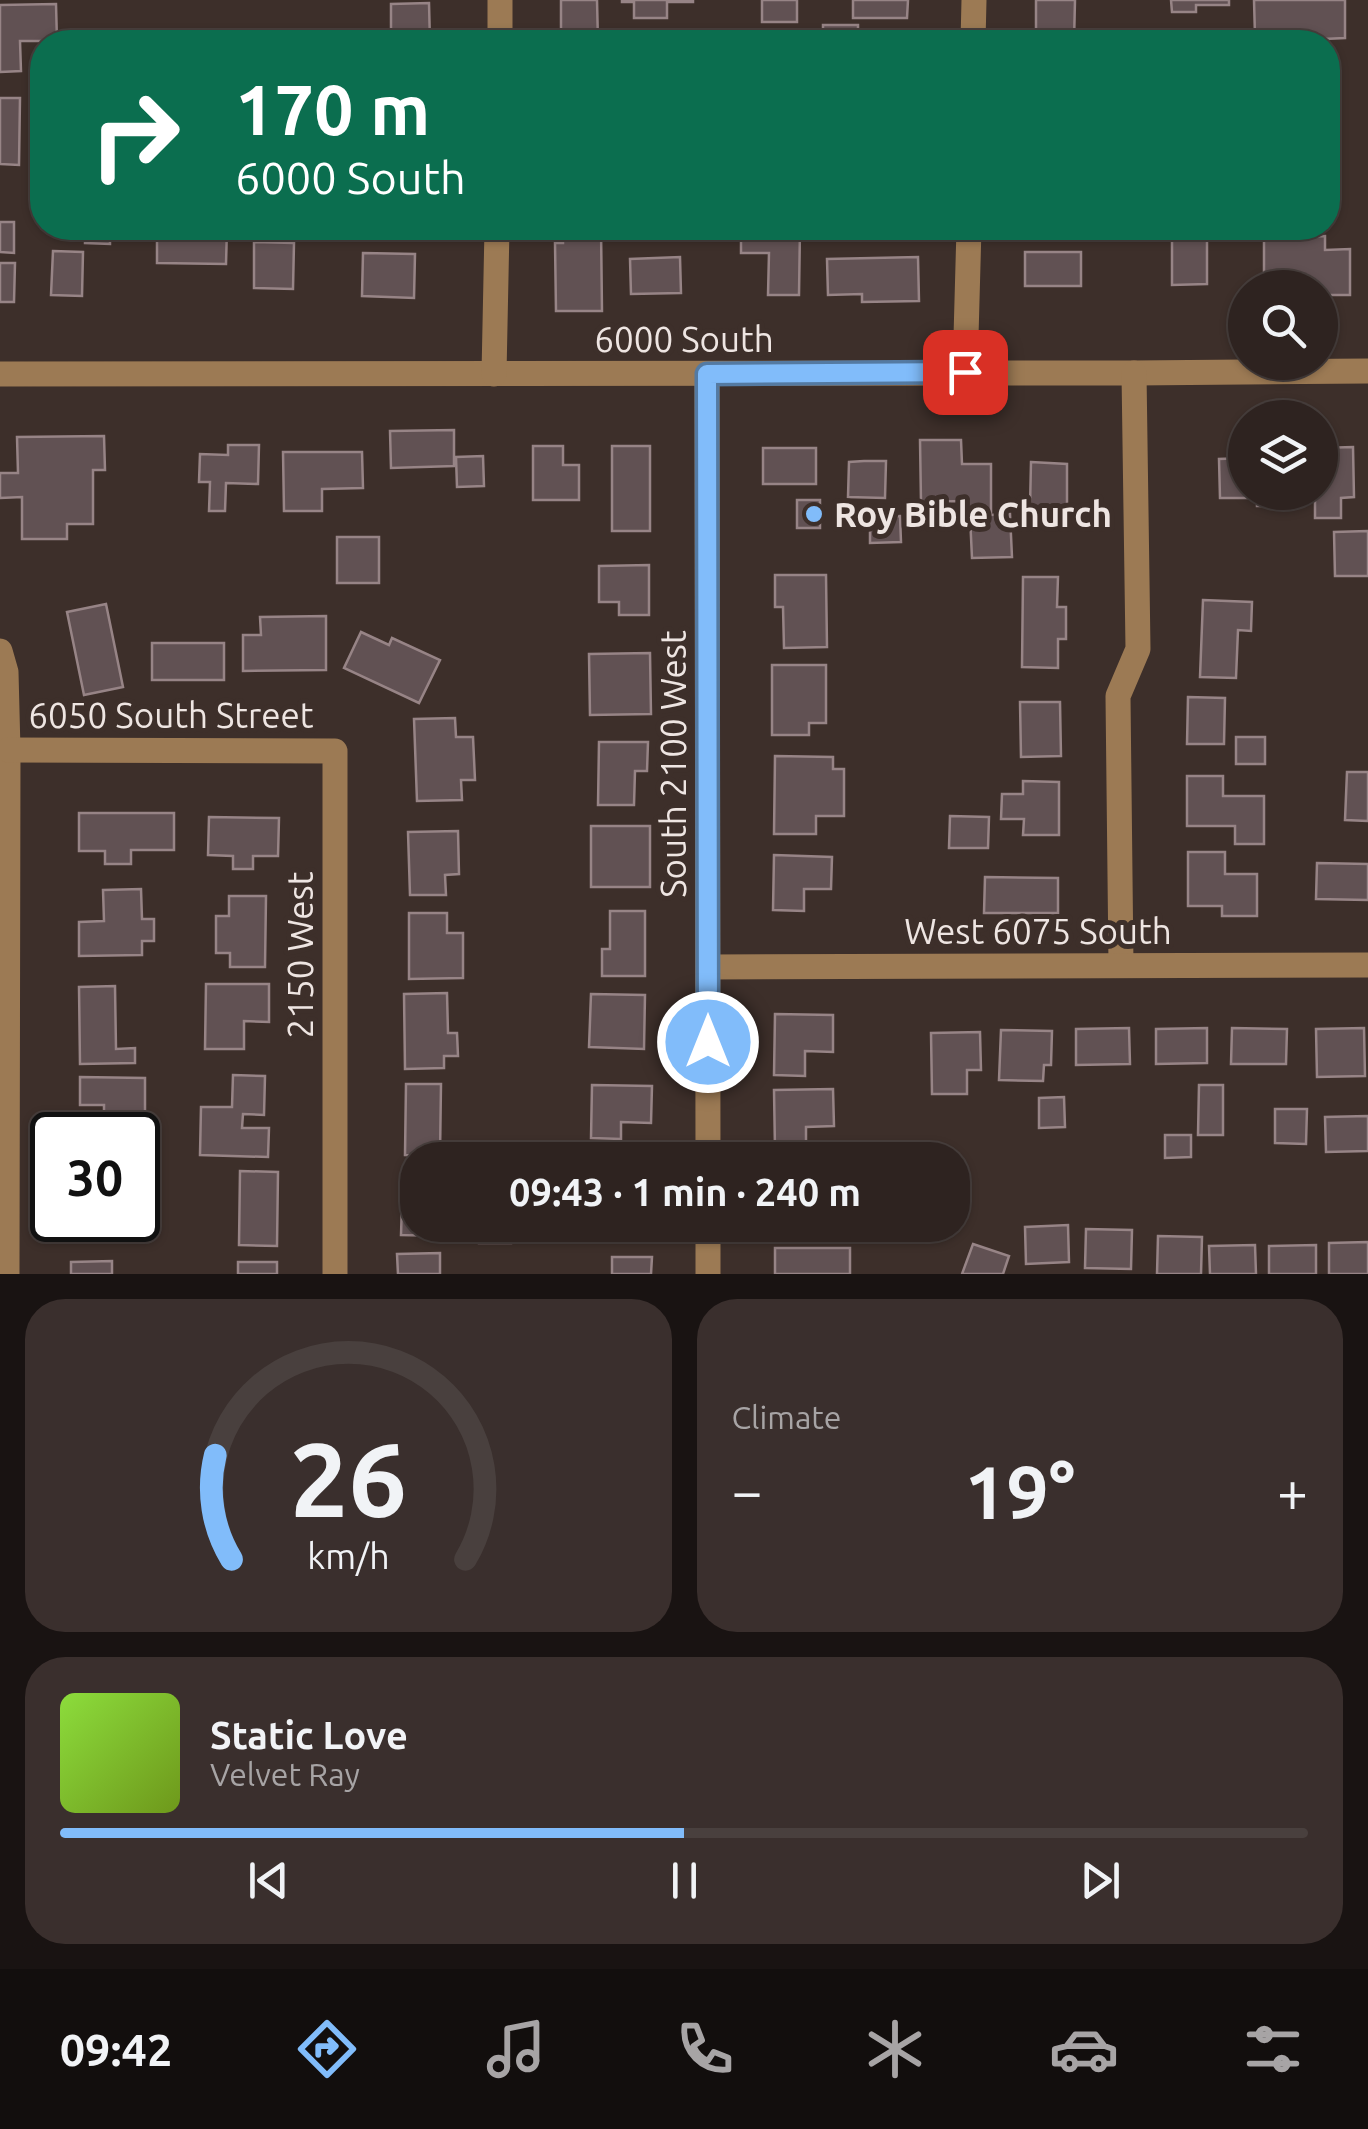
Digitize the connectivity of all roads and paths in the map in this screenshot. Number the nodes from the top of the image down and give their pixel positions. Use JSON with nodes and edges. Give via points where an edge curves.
{"nodes":[{"id":1,"x":500,"y":0,"type":"edge"},
{"id":2,"x":974,"y":0,"type":"edge"},
{"id":3,"x":500,"y":30,"type":"edge"},
{"id":4,"x":973,"y":30,"type":"edge"},
{"id":5,"x":497,"y":240,"type":"edge"},
{"id":6,"x":968,"y":240,"type":"edge"},
{"id":7,"x":1368,"y":371,"type":"edge"},
{"id":8,"x":965,"y":372,"type":"junction"},
{"id":9,"x":0,"y":374,"type":"edge"},
{"id":10,"x":494,"y":374,"type":"junction"},
{"id":11,"x":707,"y":374,"type":"junction"},
{"id":12,"x":1134,"y":374,"type":"junction"},
{"id":13,"x":0,"y":652,"type":"edge"},
{"id":14,"x":8,"y":750,"type":"junction"},
{"id":15,"x":335,"y":751,"type":"joint"},
{"id":16,"x":1121,"y":965,"type":"junction"},
{"id":17,"x":1368,"y":965,"type":"edge"},
{"id":18,"x":708,"y":968,"type":"junction"},
{"id":19,"x":708,"y":1142,"type":"edge"},
{"id":20,"x":708,"y":1242,"type":"edge"},
{"id":21,"x":7,"y":1274,"type":"edge"},
{"id":22,"x":334,"y":1274,"type":"edge"},
{"id":23,"x":708,"y":1274,"type":"edge"}],
"edges":[{"from":1,"to":3,"type":"street"},
{"from":2,"to":4,"type":"street"},
{"from":5,"to":10,"type":"street"},
{"from":6,"to":8,"type":"street"},
{"from":7,"to":12,"type":"street","name":"6000 South"},
{"from":8,"to":11,"type":"street","name":"6000 South"},
{"from":8,"to":12,"type":"street","name":"6000 South"},
{"from":9,"to":10,"type":"street","name":"6000 South"},
{"from":10,"to":11,"type":"street","name":"6000 South"},
{"from":11,"to":18,"type":"street","name":"South 2100 West"},
{"from":12,"to":16,"type":"street","via":[[1138,649],[1118,696]]},
{"from":13,"to":14,"type":"street"},
{"from":14,"to":15,"type":"street","name":"6050 South Street"},
{"from":14,"to":21,"type":"street"},
{"from":15,"to":22,"type":"street","name":"2150 West"},
{"from":16,"to":17,"type":"street","name":"West 6075 South"},
{"from":16,"to":18,"type":"street","name":"West 6075 South"},
{"from":18,"to":19,"type":"street","name":"South 2100 West"},
{"from":20,"to":23,"type":"street"}]}
